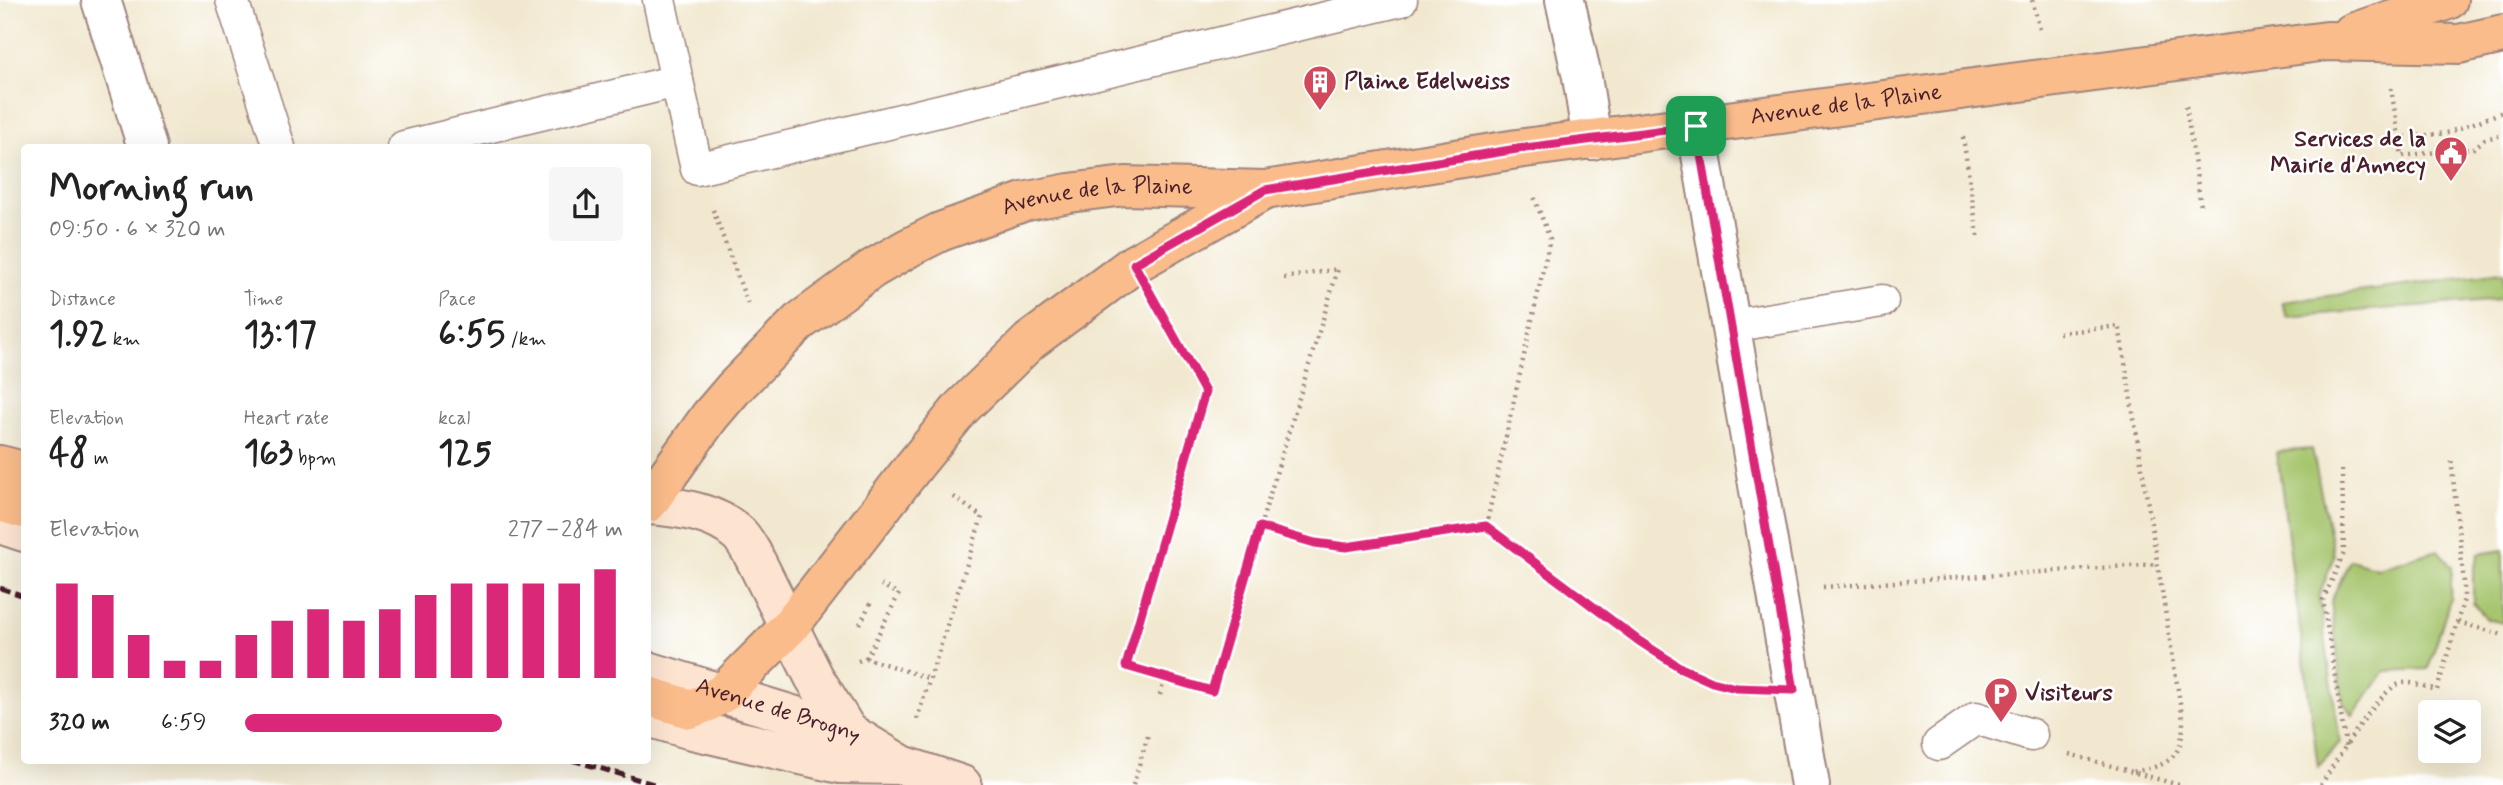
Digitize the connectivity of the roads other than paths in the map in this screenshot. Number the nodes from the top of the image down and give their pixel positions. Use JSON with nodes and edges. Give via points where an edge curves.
{"nodes":[{"id":1,"x":100,"y":0,"type":"edge"},
{"id":2,"x":232,"y":0,"type":"edge"},
{"id":3,"x":659,"y":0,"type":"edge"},
{"id":4,"x":1401,"y":0,"type":"edge"},
{"id":5,"x":1565,"y":0,"type":"edge"},
{"id":6,"x":2448,"y":0,"type":"edge"},
{"id":7,"x":2503,"y":34,"type":"edge"},
{"id":8,"x":2327,"y":41,"type":"junction"},
{"id":9,"x":677,"y":81,"type":"junction"},
{"id":10,"x":1696,"y":126,"type":"junction"},
{"id":11,"x":1592,"y":140,"type":"junction"},
{"id":12,"x":146,"y":144,"type":"edge"},
{"id":13,"x":278,"y":144,"type":"edge"},
{"id":14,"x":416,"y":144,"type":"edge"},
{"id":15,"x":1265,"y":190,"type":"junction"},
{"id":16,"x":1882,"y":301,"type":"dead end"},
{"id":17,"x":1731,"y":326,"type":"junction"},
{"id":18,"x":0,"y":465,"type":"edge"},
{"id":19,"x":21,"y":470,"type":"edge"},
{"id":20,"x":0,"y":471,"type":"edge"},
{"id":21,"x":21,"y":478,"type":"edge"},
{"id":22,"x":651,"y":500,"type":"edge"},
{"id":23,"x":0,"y":502,"type":"edge"},
{"id":24,"x":651,"y":504,"type":"edge"},
{"id":25,"x":21,"y":508,"type":"edge"},
{"id":26,"x":0,"y":524,"type":"edge"},
{"id":27,"x":21,"y":531,"type":"edge"},
{"id":28,"x":789,"y":627,"type":"junction"},
{"id":29,"x":651,"y":673,"type":"edge"},
{"id":30,"x":651,"y":696,"type":"edge"},
{"id":31,"x":706,"y":701,"type":"junction"},
{"id":32,"x":651,"y":718,"type":"edge"},
{"id":33,"x":848,"y":732,"type":"junction"},
{"id":34,"x":2031,"y":735,"type":"road end"},
{"id":35,"x":1939,"y":744,"type":"dead end"},
{"id":36,"x":902,"y":765,"type":"junction"},
{"id":37,"x":962,"y":785,"type":"edge"},
{"id":38,"x":1810,"y":785,"type":"edge"}],
"edges":[{"from":1,"to":12,"type":"street"},
{"from":2,"to":13,"type":"lane"},
{"from":3,"to":9,"type":"lane"},
{"from":4,"to":9,"type":"lane","via":[[697,169]]},
{"from":5,"to":11,"type":"street"},
{"from":6,"to":8,"type":"main road","name":"Avenue de la Plaine"},
{"from":7,"to":8,"type":"main road","name":"Avenue de la Plaine","via":[[2459,44]]},
{"from":8,"to":10,"type":"main road","name":"Avenue de la Plaine"},
{"from":9,"to":14,"type":"lane"},
{"from":10,"to":11,"type":"main road","name":"Avenue de la Plaine"},
{"from":10,"to":17,"type":"street"},
{"from":11,"to":15,"type":"main road","name":"Avenue de la Plaine"},
{"from":15,"to":22,"type":"main road","name":"Avenue de la Plaine","via":[[1125,186],[1069,192],[1023,202],[908,248],[799,322],[710,416]]},
{"from":15,"to":28,"type":"main road","via":[[1134,264],[1030,341],[962,407]]},
{"from":16,"to":17,"type":"lane"},
{"from":17,"to":38,"type":"street"},
{"from":18,"to":19,"type":"main road"},
{"from":20,"to":21,"type":"main road"},
{"from":23,"to":25,"type":"main road"},
{"from":24,"to":28,"type":"main road","via":[[701,514],[739,535]]},
{"from":26,"to":27,"type":"main road"},
{"from":28,"to":31,"type":"main road"},
{"from":28,"to":33,"type":"main road"},
{"from":29,"to":31,"type":"main road","name":"Avenue de Brogny"},
{"from":30,"to":31,"type":"main road","name":"Avenue de Brogny"},
{"from":31,"to":33,"type":"main road","name":"Avenue de Brogny"},
{"from":32,"to":36,"type":"main road","name":"Avenue de Brogny","via":[[840,764]]},
{"from":33,"to":36,"type":"main road","name":"Avenue de Brogny"},
{"from":34,"to":35,"type":"lane","via":[[1976,718]]},
{"from":36,"to":37,"type":"main road","name":"Avenue de Brogny"}]}
